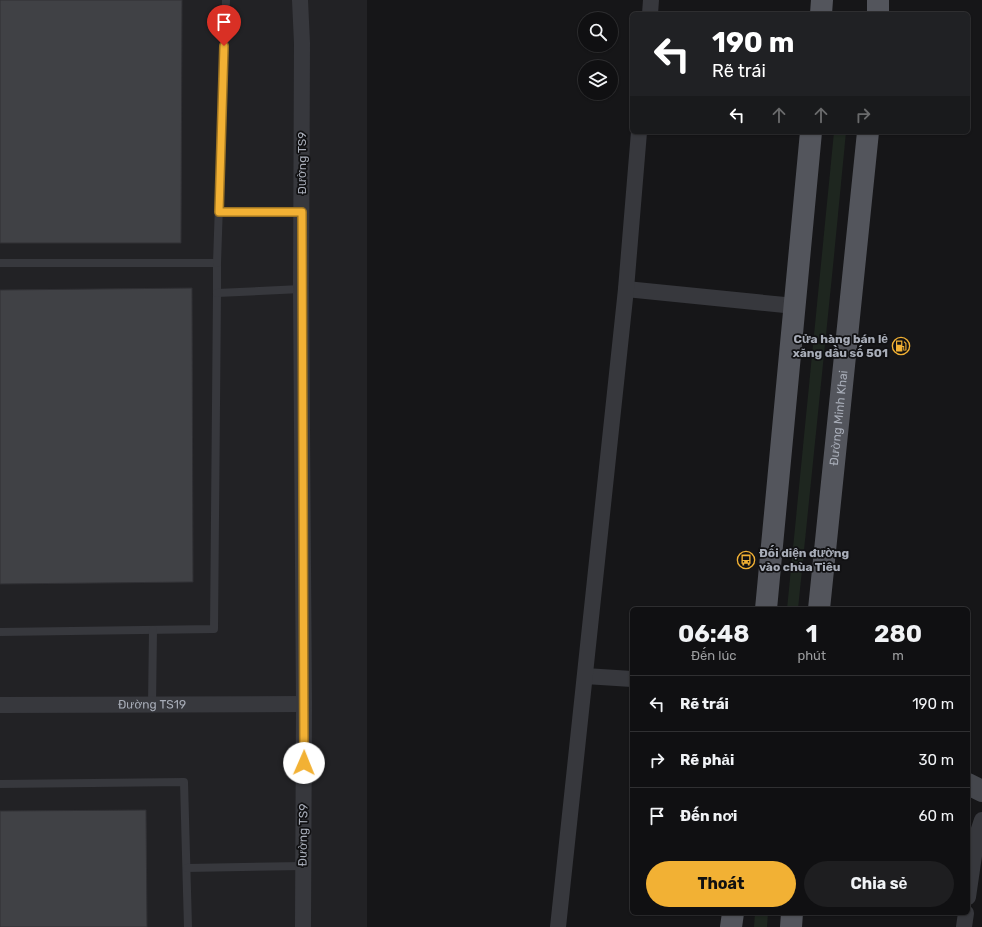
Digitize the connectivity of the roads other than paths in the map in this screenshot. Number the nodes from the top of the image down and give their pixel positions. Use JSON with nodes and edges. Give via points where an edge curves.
{"nodes":[{"id":1,"x":226,"y":0,"type":"edge"},
{"id":2,"x":300,"y":0,"type":"edge"},
{"id":3,"x":651,"y":0,"type":"edge"},
{"id":4,"x":822,"y":0,"type":"edge"},
{"id":5,"x":878,"y":0,"type":"edge"},
{"id":6,"x":650,"y":12,"type":"edge"},
{"id":7,"x":821,"y":12,"type":"edge"},
{"id":8,"x":878,"y":12,"type":"edge"},
{"id":9,"x":640,"y":134,"type":"edge"},
{"id":10,"x":811,"y":134,"type":"edge"},
{"id":11,"x":868,"y":134,"type":"edge"},
{"id":12,"x":219,"y":212,"type":"junction"},
{"id":13,"x":302,"y":212,"type":"junction"},
{"id":14,"x":0,"y":263,"type":"edge"},
{"id":15,"x":217,"y":263,"type":"junction"},
{"id":16,"x":626,"y":288,"type":"junction"},
{"id":17,"x":301,"y":289,"type":"junction"},
{"id":18,"x":217,"y":293,"type":"junction"},
{"id":19,"x":795,"y":306,"type":"junction"},
{"id":20,"x":766,"y":607,"type":"edge"},
{"id":21,"x":819,"y":607,"type":"edge"},
{"id":22,"x":153,"y":630,"type":"junction"},
{"id":23,"x":0,"y":632,"type":"edge"},
{"id":24,"x":585,"y":676,"type":"junction"},
{"id":25,"x":630,"y":679,"type":"edge"},
{"id":26,"x":304,"y":704,"type":"junction"},
{"id":27,"x":0,"y":705,"type":"edge"},
{"id":28,"x":152,"y":705,"type":"junction"},
{"id":29,"x":0,"y":784,"type":"edge"},
{"id":30,"x":970,"y":785,"type":"edge"},
{"id":31,"x":982,"y":791,"type":"edge"},
{"id":32,"x":982,"y":820,"type":"edge"},
{"id":33,"x":976,"y":835,"type":"edge"},
{"id":34,"x":303,"y":866,"type":"junction"},
{"id":35,"x":187,"y":868,"type":"junction"},
{"id":36,"x":970,"y":882,"type":"edge"},
{"id":37,"x":733,"y":915,"type":"edge"},
{"id":38,"x":792,"y":915,"type":"edge"},
{"id":39,"x":966,"y":915,"type":"edge"},
{"id":40,"x":188,"y":927,"type":"edge"},
{"id":41,"x":303,"y":927,"type":"edge"},
{"id":42,"x":558,"y":927,"type":"edge"},
{"id":43,"x":731,"y":927,"type":"edge"},
{"id":44,"x":791,"y":927,"type":"edge"},
{"id":45,"x":964,"y":927,"type":"edge"}],
"edges":[{"from":1,"to":12,"type":"lane"},
{"from":2,"to":13,"type":"street","name":"Đường TS9"},
{"from":3,"to":6,"type":"street"},
{"from":4,"to":7,"type":"main road"},
{"from":5,"to":8,"type":"main road"},
{"from":9,"to":16,"type":"street"},
{"from":10,"to":19,"type":"main road"},
{"from":11,"to":21,"type":"main road","name":"Đường Minh Khai"},
{"from":12,"to":13,"type":"lane"},
{"from":12,"to":15,"type":"lane"},
{"from":13,"to":17,"type":"street","name":"Đường TS9"},
{"from":14,"to":15,"type":"lane"},
{"from":15,"to":18,"type":"lane"},
{"from":16,"to":19,"type":"street"},
{"from":16,"to":24,"type":"street"},
{"from":17,"to":18,"type":"lane"},
{"from":17,"to":26,"type":"street","name":"Đường TS9"},
{"from":18,"to":22,"type":"lane","via":[[214,629]]},
{"from":19,"to":20,"type":"main road"},
{"from":22,"to":23,"type":"lane"},
{"from":22,"to":28,"type":"lane"},
{"from":24,"to":25,"type":"street"},
{"from":24,"to":42,"type":"street"},
{"from":26,"to":28,"type":"street","name":"Đường TS19"},
{"from":26,"to":34,"type":"street","name":"Đường TS9"},
{"from":27,"to":28,"type":"street","name":"Đường TS19"},
{"from":29,"to":35,"type":"lane","via":[[184,782]]},
{"from":30,"to":31,"type":"main road"},
{"from":32,"to":33,"type":"street"},
{"from":33,"to":36,"type":"street"},
{"from":34,"to":35,"type":"lane"},
{"from":34,"to":41,"type":"street","name":"Đường TS9"},
{"from":35,"to":40,"type":"lane"},
{"from":37,"to":43,"type":"main road"},
{"from":38,"to":44,"type":"main road"},
{"from":39,"to":45,"type":"street"}]}
